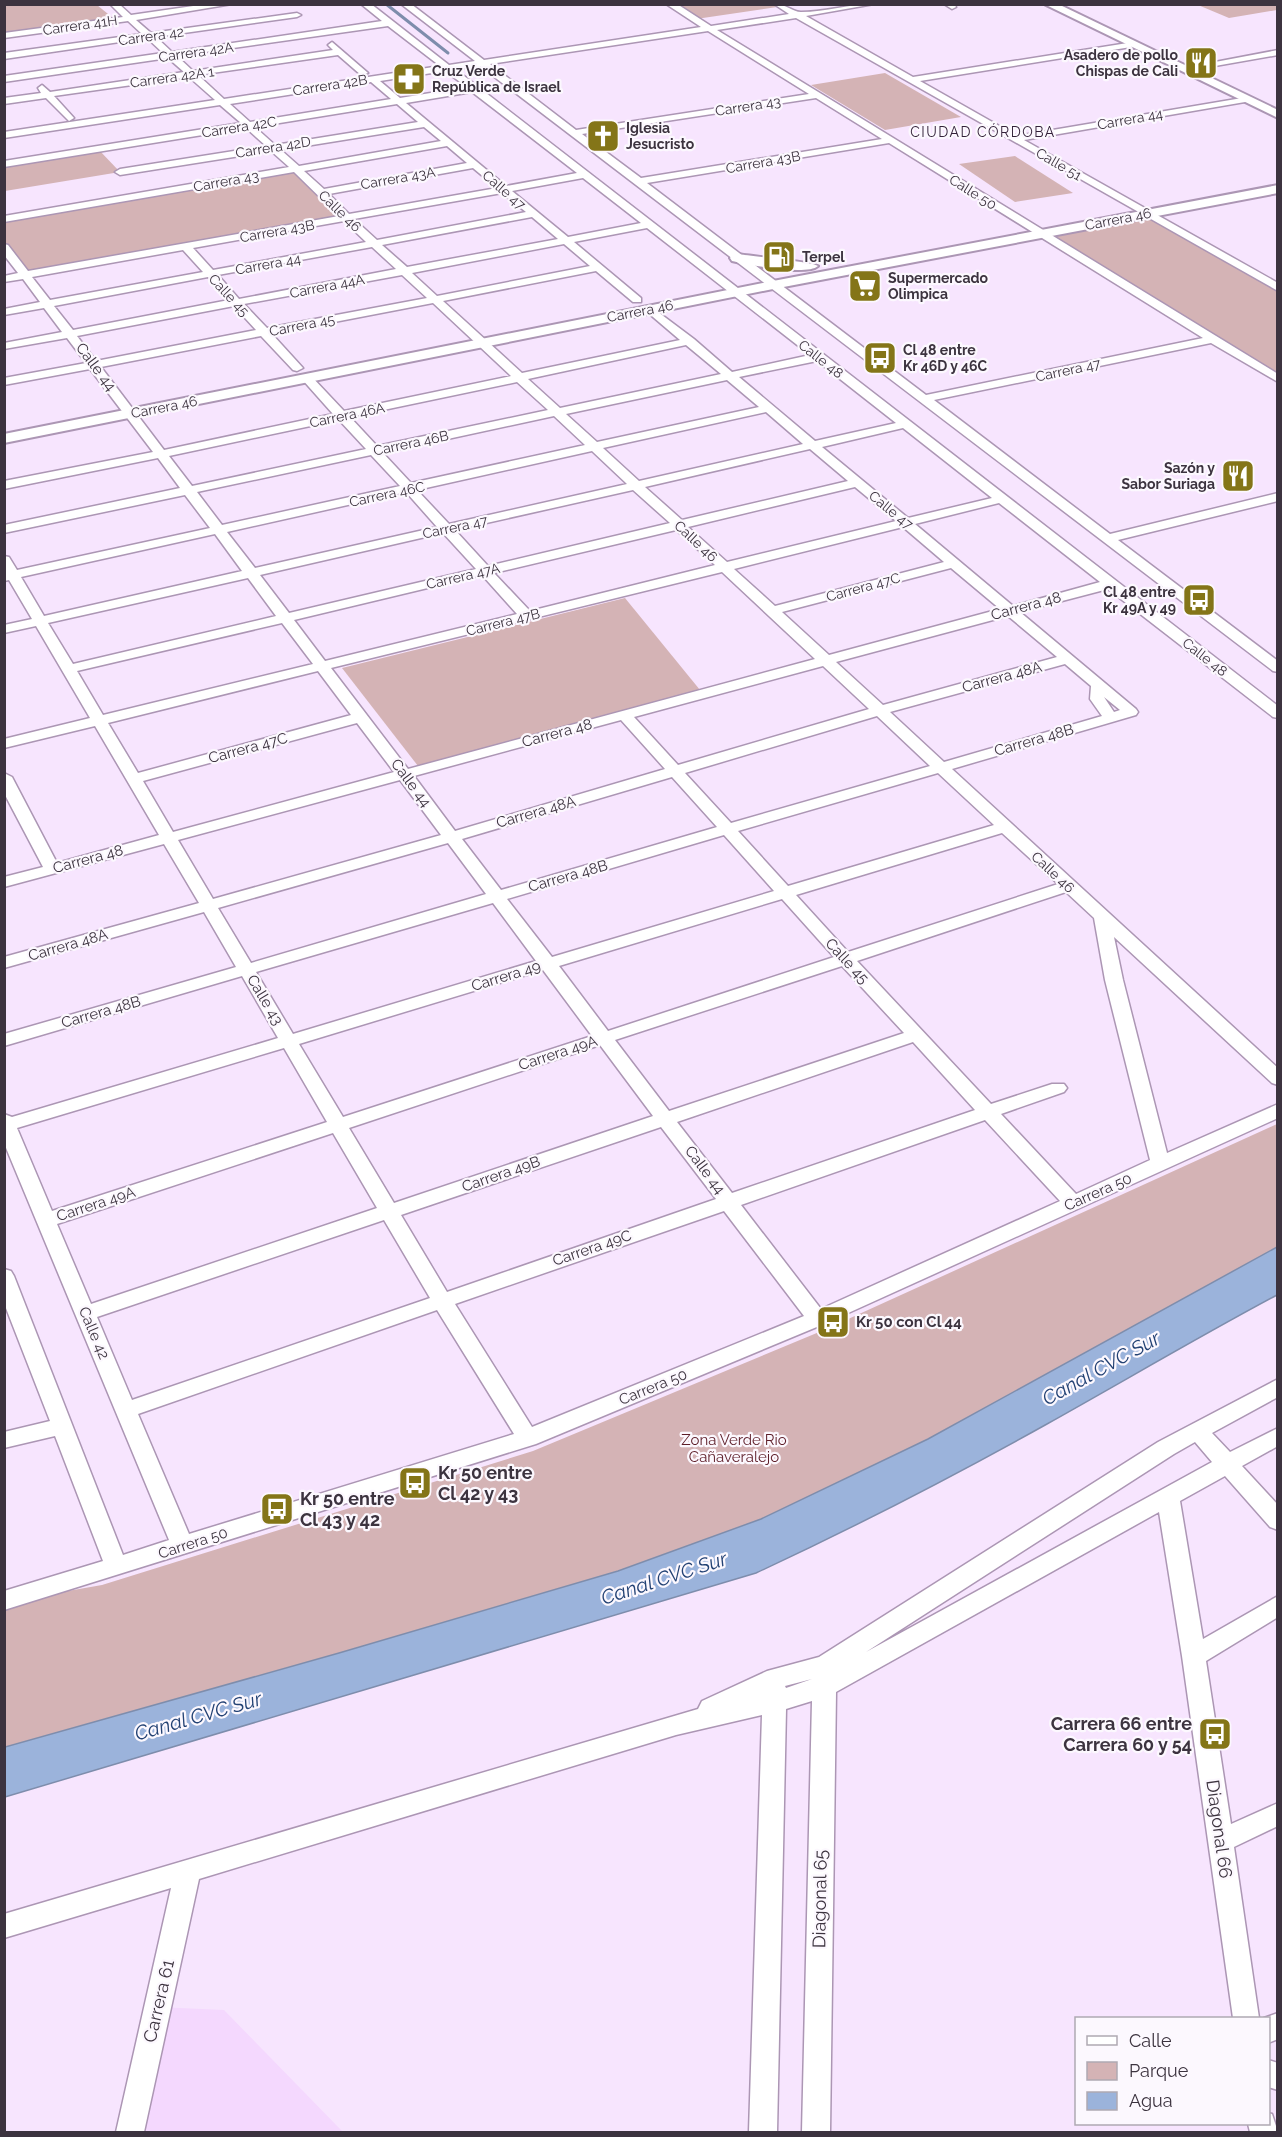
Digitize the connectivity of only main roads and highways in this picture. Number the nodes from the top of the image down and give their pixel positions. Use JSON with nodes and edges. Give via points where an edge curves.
{"nodes":[{"id":1,"x":1049,"y":4,"type":"edge"},
{"id":2,"x":1070,"y":4,"type":"edge"},
{"id":3,"x":1278,"y":103,"type":"edge"},
{"id":4,"x":1278,"y":115,"type":"edge"},
{"id":5,"x":1278,"y":178,"type":"edge"},
{"id":6,"x":1240,"y":185,"type":"junction"},
{"id":7,"x":1278,"y":189,"type":"edge"},
{"id":8,"x":1256,"y":193,"type":"junction"},
{"id":9,"x":736,"y":258,"type":"road end"},
{"id":10,"x":815,"y":271,"type":"junction"},
{"id":11,"x":731,"y":288,"type":"junction"},
{"id":12,"x":794,"y":301,"type":"road end"},
{"id":13,"x":127,"y":408,"type":"junction"},
{"id":14,"x":4,"y":426,"type":"edge"},
{"id":15,"x":4,"y":439,"type":"edge"}],
"edges":[{"from":1,"to":4,"type":"main road"},
{"from":2,"to":3,"type":"main road"},
{"from":5,"to":6,"type":"main road","name":"Carrera 46"},
{"from":6,"to":8,"type":"main road"},
{"from":6,"to":10,"type":"main road","name":"Carrera 46","via":[[1027,225]]},
{"from":7,"to":8,"type":"main road","name":"Carrera 46"},
{"from":8,"to":10,"type":"main road","name":"Carrera 46","via":[[1042,234]]},
{"from":9,"to":10,"type":"main road"},
{"from":10,"to":11,"type":"main road","name":"Carrera 46","via":[[773,285]]},
{"from":10,"to":11,"type":"main road","name":"Carrera 46","via":[[760,276]]},
{"from":10,"to":12,"type":"main road","via":[[799,287]]},
{"from":11,"to":13,"type":"main road","name":"Carrera 46"},
{"from":13,"to":14,"type":"main road","name":"Carrera 46"},
{"from":13,"to":15,"type":"main road","name":"Carrera 46"}]}
